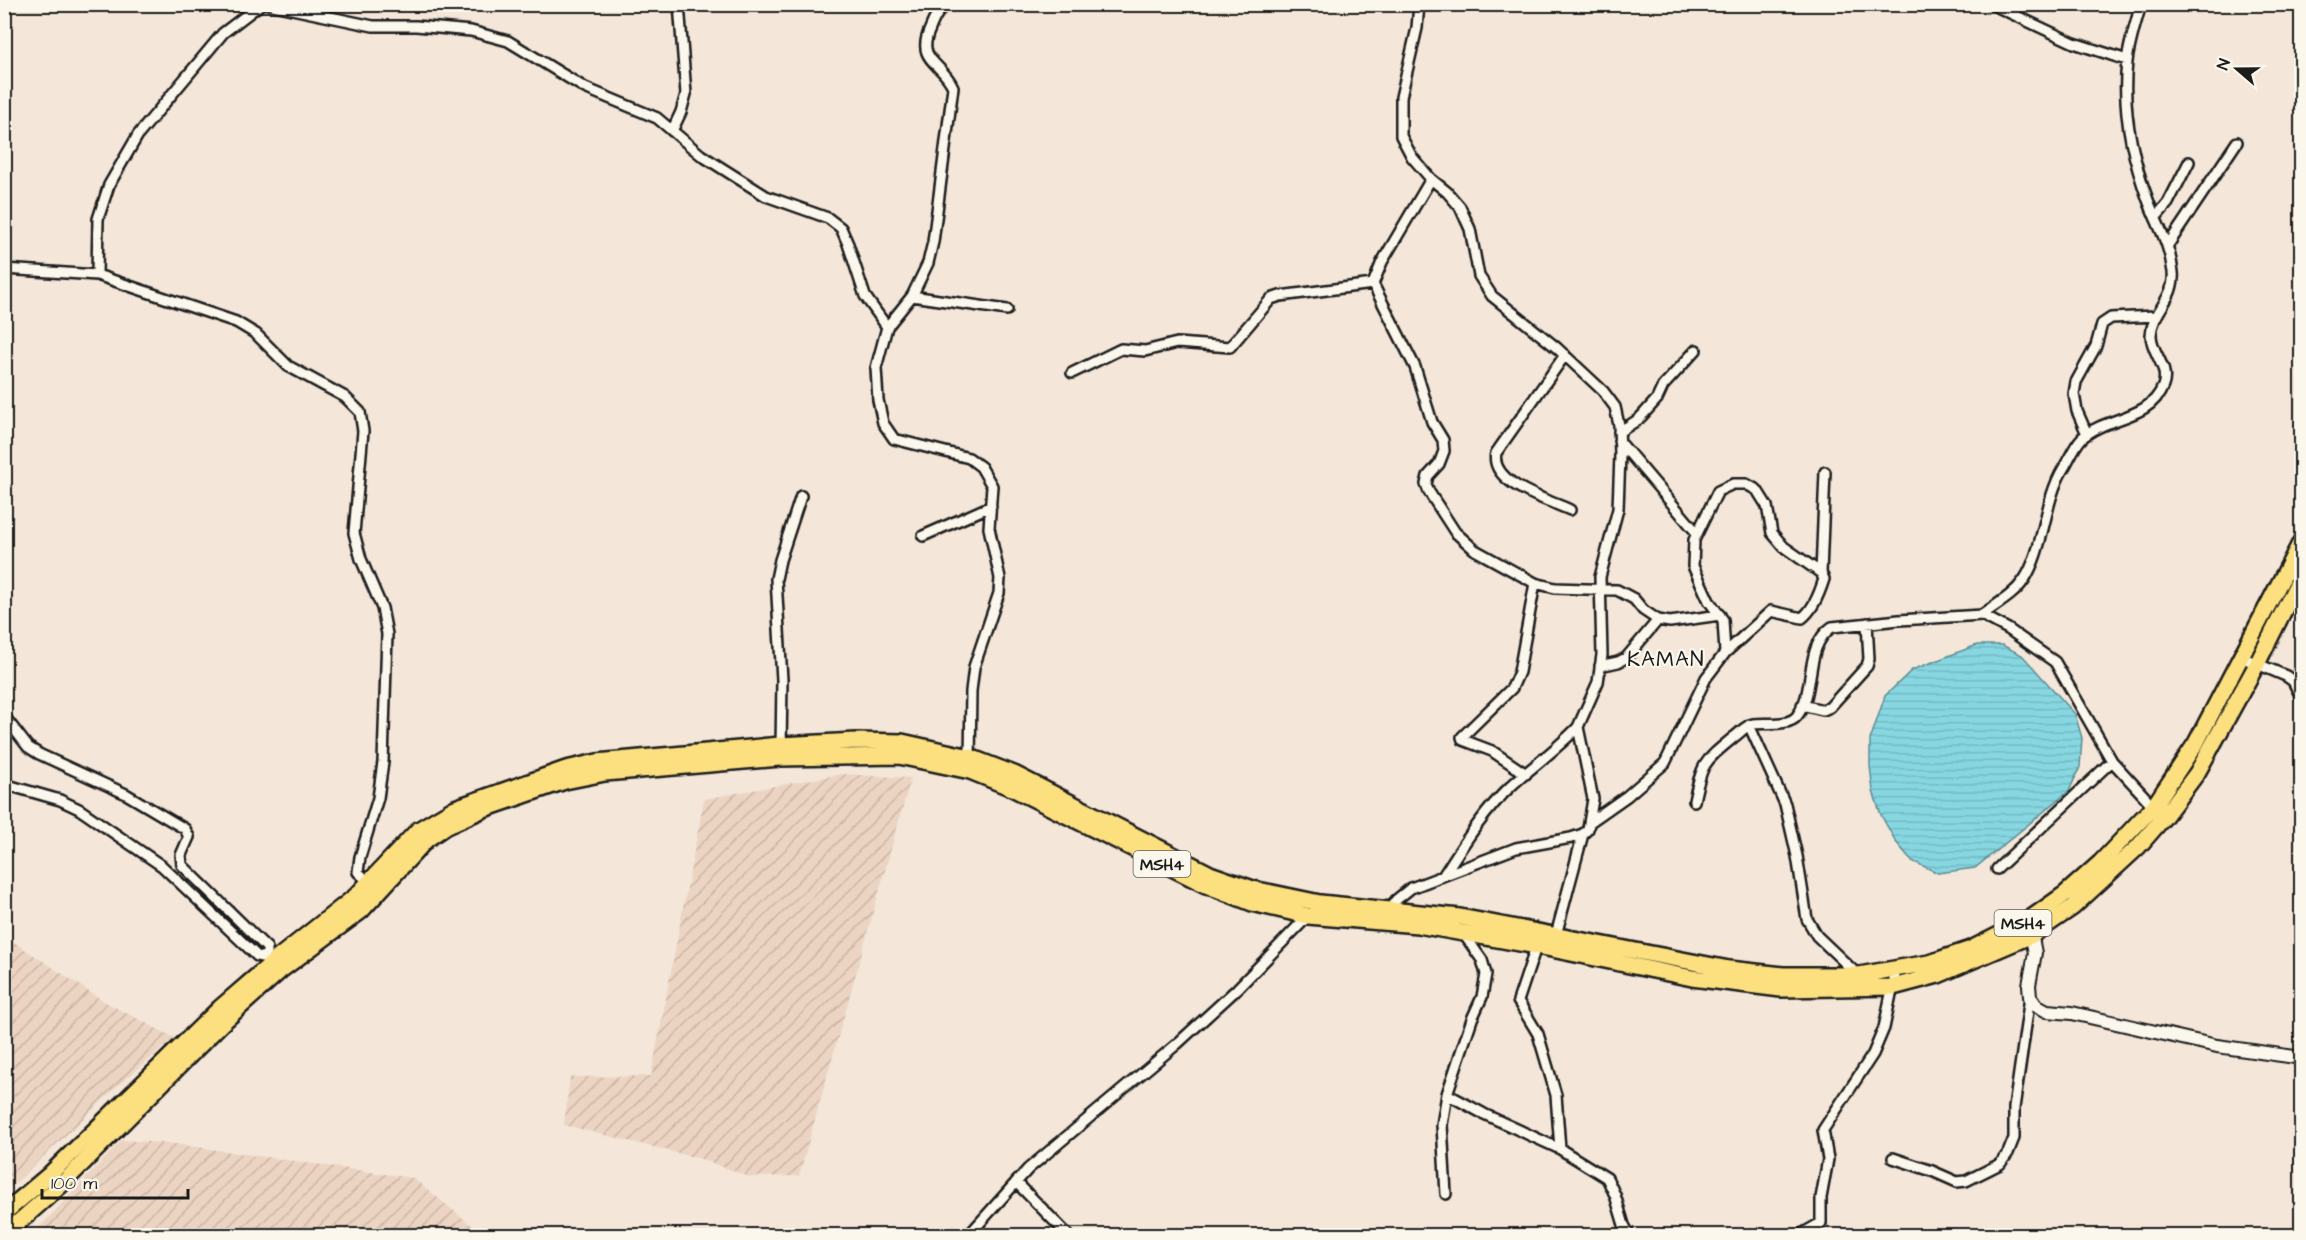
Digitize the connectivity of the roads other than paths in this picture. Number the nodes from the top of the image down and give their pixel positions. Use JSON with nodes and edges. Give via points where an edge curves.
{"nodes":[{"id":1,"x":261,"y":4,"type":"edge"},
{"id":2,"x":268,"y":4,"type":"edge"},
{"id":3,"x":679,"y":4,"type":"edge"},
{"id":4,"x":946,"y":4,"type":"edge"},
{"id":5,"x":1419,"y":4,"type":"edge"},
{"id":6,"x":1991,"y":4,"type":"edge"},
{"id":7,"x":2140,"y":4,"type":"edge"},
{"id":8,"x":2127,"y":60,"type":"junction"},
{"id":9,"x":672,"y":130,"type":"junction"},
{"id":10,"x":2237,"y":142,"type":"dead end"},
{"id":11,"x":2189,"y":162,"type":"dead end"},
{"id":12,"x":1431,"y":179,"type":"junction"},
{"id":13,"x":2156,"y":217,"type":"junction"},
{"id":14,"x":2168,"y":245,"type":"junction"},
{"id":15,"x":4,"y":269,"type":"edge"},
{"id":16,"x":97,"y":275,"type":"junction"},
{"id":17,"x":1373,"y":284,"type":"junction"},
{"id":18,"x":912,"y":296,"type":"junction"},
{"id":19,"x":1007,"y":310,"type":"dead end"},
{"id":20,"x":2156,"y":316,"type":"junction"},
{"id":21,"x":887,"y":327,"type":"junction"},
{"id":22,"x":1696,"y":350,"type":"dead end"},
{"id":23,"x":1565,"y":355,"type":"junction"},
{"id":24,"x":1072,"y":373,"type":"dead end"},
{"id":25,"x":2087,"y":434,"type":"junction"},
{"id":26,"x":1619,"y":436,"type":"junction"},
{"id":27,"x":1825,"y":472,"type":"dead end"},
{"id":28,"x":801,"y":496,"type":"dead end"},
{"id":29,"x":991,"y":506,"type":"junction"},
{"id":30,"x":1570,"y":510,"type":"dead end"},
{"id":31,"x":1698,"y":533,"type":"junction"},
{"id":32,"x":923,"y":536,"type":"dead end"},
{"id":33,"x":2301,"y":540,"type":"edge"},
{"id":34,"x":1821,"y":573,"type":"junction"},
{"id":35,"x":2301,"y":574,"type":"edge"},
{"id":36,"x":1535,"y":583,"type":"junction"},
{"id":37,"x":1601,"y":590,"type":"junction"},
{"id":38,"x":1720,"y":615,"type":"junction"},
{"id":39,"x":1982,"y":615,"type":"junction"},
{"id":40,"x":1658,"y":620,"type":"junction"},
{"id":41,"x":1866,"y":623,"type":"junction"},
{"id":42,"x":1725,"y":653,"type":"junction"},
{"id":43,"x":2241,"y":657,"type":"junction"},
{"id":44,"x":2258,"y":664,"type":"junction"},
{"id":45,"x":1600,"y":666,"type":"junction"},
{"id":46,"x":2301,"y":699,"type":"edge"},
{"id":47,"x":1802,"y":705,"type":"junction"},
{"id":48,"x":4,"y":716,"type":"edge"},
{"id":49,"x":1749,"y":725,"type":"junction"},
{"id":50,"x":1578,"y":727,"type":"junction"},
{"id":51,"x":781,"y":751,"type":"junction"},
{"id":52,"x":2112,"y":761,"type":"junction"},
{"id":53,"x":970,"y":764,"type":"junction"},
{"id":54,"x":1526,"y":774,"type":"junction"},
{"id":55,"x":4,"y":784,"type":"edge"},
{"id":56,"x":1694,"y":801,"type":"dead end"},
{"id":57,"x":2159,"y":812,"type":"junction"},
{"id":58,"x":1590,"y":822,"type":"junction"},
{"id":59,"x":1583,"y":834,"type":"junction"},
{"id":60,"x":1997,"y":869,"type":"dead end"},
{"id":61,"x":1443,"y":876,"type":"junction"},
{"id":62,"x":374,"y":887,"type":"junction"},
{"id":63,"x":1320,"y":903,"type":"junction"},
{"id":64,"x":1389,"y":909,"type":"junction"},
{"id":65,"x":1308,"y":916,"type":"junction"},
{"id":66,"x":1381,"y":923,"type":"junction"},
{"id":67,"x":2030,"y":928,"type":"junction"},
{"id":68,"x":1462,"y":933,"type":"junction"},
{"id":69,"x":1544,"y":938,"type":"junction"},
{"id":70,"x":273,"y":964,"type":"junction"},
{"id":71,"x":1896,"y":970,"type":"junction"},
{"id":72,"x":1861,"y":982,"type":"junction"},
{"id":73,"x":1893,"y":987,"type":"junction"},
{"id":74,"x":2030,"y":997,"type":"junction"},
{"id":75,"x":2301,"y":1058,"type":"edge"},
{"id":76,"x":1448,"y":1094,"type":"junction"},
{"id":77,"x":1560,"y":1149,"type":"junction"},
{"id":78,"x":1893,"y":1158,"type":"dead end"},
{"id":79,"x":1016,"y":1182,"type":"junction"},
{"id":80,"x":1446,"y":1194,"type":"dead end"},
{"id":81,"x":4,"y":1213,"type":"edge"},
{"id":82,"x":4,"y":1235,"type":"edge"},
{"id":83,"x":968,"y":1236,"type":"edge"},
{"id":84,"x":1070,"y":1236,"type":"edge"},
{"id":85,"x":1630,"y":1236,"type":"edge"},
{"id":86,"x":1798,"y":1236,"type":"edge"}],
"edges":[{"from":1,"to":16,"type":"street","via":[[223,33],[132,145],[109,185],[98,219]]},
{"from":2,"to":9,"type":"street","via":[[372,26],[471,31],[508,41],[585,88],[657,118]]},
{"from":3,"to":9,"type":"street","via":[[686,94]]},
{"from":4,"to":18,"type":"street","via":[[938,11],[925,39],[932,63],[950,78],[953,96],[933,242]]},
{"from":5,"to":12,"type":"street","via":[[1401,96],[1401,136],[1412,158]]},
{"from":6,"to":8,"type":"street","via":[[2074,43]]},
{"from":7,"to":8,"type":"street"},
{"from":8,"to":13,"type":"street","via":[[2132,149]]},
{"from":9,"to":21,"type":"street","via":[[701,155],[766,196],[828,218],[841,228],[865,296]]},
{"from":10,"to":14,"type":"street"},
{"from":11,"to":13,"type":"street","via":[[2168,203]]},
{"from":12,"to":17,"type":"street"},
{"from":12,"to":23,"type":"street","via":[[1460,207],[1470,230],[1479,276],[1492,296]]},
{"from":13,"to":14,"type":"street"},
{"from":14,"to":20,"type":"street","via":[[2173,275],[2170,295]]},
{"from":15,"to":16,"type":"street"},
{"from":16,"to":62,"type":"street","via":[[236,322],[256,334],[288,366],[345,398],[360,412],[363,431],[354,532],[387,634],[383,762],[378,798],[358,872]]},
{"from":17,"to":24,"type":"street","via":[[1280,296],[1271,300],[1230,347],[1177,343],[1145,351],[1121,349]]},
{"from":17,"to":36,"type":"street","via":[[1415,367],[1432,422],[1443,440],[1439,464],[1428,476],[1429,492],[1455,532],[1476,550]]},
{"from":18,"to":19,"type":"street"},
{"from":18,"to":21,"type":"street"},
{"from":20,"to":25,"type":"street","via":[[2151,340],[2165,381],[2155,402]]},
{"from":20,"to":25,"type":"street","via":[[2111,318],[2102,324],[2074,394]]},
{"from":21,"to":29,"type":"street","via":[[876,368],[883,423],[894,439],[969,458],[981,467],[992,486]]},
{"from":22,"to":26,"type":"street","via":[[1639,419]]},
{"from":23,"to":26,"type":"street","via":[[1615,407]]},
{"from":23,"to":30,"type":"street","via":[[1494,460],[1521,490]]},
{"from":25,"to":39,"type":"street","via":[[2080,439],[2056,480],[2025,579],[2012,594]]},
{"from":26,"to":31,"type":"street"},
{"from":26,"to":37,"type":"street","via":[[1618,509],[1600,577]]},
{"from":27,"to":34,"type":"street"},
{"from":28,"to":51,"type":"street","via":[[776,579],[782,680]]},
{"from":29,"to":32,"type":"street"},
{"from":29,"to":53,"type":"street","via":[[989,528],[1000,578],[999,593],[974,667]]},
{"from":31,"to":34,"type":"street","via":[[1718,491],[1733,484],[1746,484],[1757,490],[1767,506],[1772,533],[1784,547]]},
{"from":31,"to":38,"type":"street","via":[[1693,566]]},
{"from":33,"to":43,"type":"main road","number":"MSH4"},
{"from":34,"to":42,"type":"street","via":[[1824,579],[1808,614],[1802,618],[1767,613]]},
{"from":35,"to":44,"type":"main road","number":"MSH4"},
{"from":36,"to":37,"type":"street"},
{"from":36,"to":54,"type":"street","via":[[1520,672],[1512,688],[1462,737]]},
{"from":37,"to":40,"type":"street","via":[[1628,595]]},
{"from":37,"to":45,"type":"street"},
{"from":38,"to":40,"type":"street"},
{"from":38,"to":42,"type":"street"},
{"from":39,"to":41,"type":"street"},
{"from":39,"to":52,"type":"street","via":[[2055,662]]},
{"from":40,"to":45,"type":"street","via":[[1626,658]]},
{"from":41,"to":47,"type":"street","via":[[1826,631],[1818,644]]},
{"from":41,"to":47,"type":"street","via":[[1867,666],[1830,707],[1823,710]]},
{"from":42,"to":58,"type":"street","via":[[1702,687],[1665,763]]},
{"from":43,"to":44,"type":"street"},
{"from":43,"to":57,"type":"main road","number":"MSH4"},
{"from":44,"to":46,"type":"street","via":[[2293,681]]},
{"from":44,"to":57,"type":"main road","number":"MSH4","via":[[2197,773]]},
{"from":45,"to":50,"type":"street","via":[[1598,682]]},
{"from":47,"to":49,"type":"street","via":[[1796,717],[1786,723]]},
{"from":48,"to":70,"type":"street","via":[[28,747],[39,754],[126,794],[185,829],[189,837],[181,855],[182,865],[267,948]]},
{"from":49,"to":56,"type":"street","via":[[1707,760]]},
{"from":49,"to":72,"type":"street","via":[[1785,804],[1807,919],[1817,936]]},
{"from":50,"to":54,"type":"street"},
{"from":50,"to":58,"type":"street","via":[[1593,799]]},
{"from":51,"to":53,"type":"main road","number":"MSH4","via":[[899,756]]},
{"from":51,"to":62,"type":"main road","number":"MSH4","via":[[565,781],[446,826],[426,839]]},
{"from":52,"to":57,"type":"street"},
{"from":52,"to":60,"type":"street"},
{"from":53,"to":63,"type":"main road","number":"MSH4","via":[[1014,774],[1210,874],[1253,889]]},
{"from":53,"to":65,"type":"main road","number":"MSH4","via":[[1206,885],[1252,903]]},
{"from":54,"to":61,"type":"street","via":[[1474,830]]},
{"from":55,"to":70,"type":"street","via":[[79,809],[162,866],[257,956]]},
{"from":57,"to":67,"type":"main road","number":"MSH4","via":[[2138,847],[2073,908]]},
{"from":58,"to":59,"type":"street"},
{"from":59,"to":61,"type":"street","via":[[1516,848]]},
{"from":59,"to":69,"type":"street"},
{"from":61,"to":64,"type":"street","via":[[1411,888]]},
{"from":62,"to":70,"type":"main road","number":"MSH4","via":[[361,911]]},
{"from":63,"to":64,"type":"main road","number":"MSH4"},
{"from":63,"to":65,"type":"street"},
{"from":64,"to":66,"type":"street"},
{"from":64,"to":69,"type":"main road","number":"MSH4","via":[[1460,917]]},
{"from":65,"to":66,"type":"main road","number":"MSH4"},
{"from":65,"to":79,"type":"street","via":[[1177,1044]]},
{"from":66,"to":68,"type":"main road","number":"MSH4"},
{"from":67,"to":71,"type":"main road","number":"MSH4","via":[[1929,963]]},
{"from":67,"to":73,"type":"main road","number":"MSH4","via":[[1938,975]]},
{"from":67,"to":74,"type":"street","via":[[2035,953]]},
{"from":68,"to":69,"type":"main road","number":"MSH4"},
{"from":68,"to":76,"type":"street","via":[[1482,960],[1486,974],[1482,997]]},
{"from":69,"to":72,"type":"main road","number":"MSH4","via":[[1729,969]]},
{"from":69,"to":72,"type":"main road","number":"MSH4","via":[[1692,978],[1732,984],[1781,989]]},
{"from":69,"to":77,"type":"street","via":[[1518,1001],[1538,1034],[1556,1095]]},
{"from":70,"to":81,"type":"main road","number":"MSH4","via":[[220,1008],[48,1176]]},
{"from":70,"to":82,"type":"main road","number":"MSH4","via":[[221,1024],[61,1185]]},
{"from":71,"to":72,"type":"main road","number":"MSH4"},
{"from":71,"to":73,"type":"street"},
{"from":72,"to":73,"type":"main road","number":"MSH4"},
{"from":73,"to":86,"type":"street","via":[[1884,1028],[1873,1054],[1823,1130],[1828,1159],[1821,1222]]},
{"from":74,"to":75,"type":"street","via":[[2047,1011],[2072,1013],[2217,1046]]},
{"from":74,"to":78,"type":"street","via":[[2014,1108],[2014,1138],[2000,1164],[1957,1182]]},
{"from":76,"to":77,"type":"street"},
{"from":76,"to":80,"type":"street","via":[[1442,1125]]},
{"from":77,"to":85,"type":"street","via":[[1607,1178]]},
{"from":79,"to":83,"type":"street"},
{"from":79,"to":84,"type":"street"}]}
